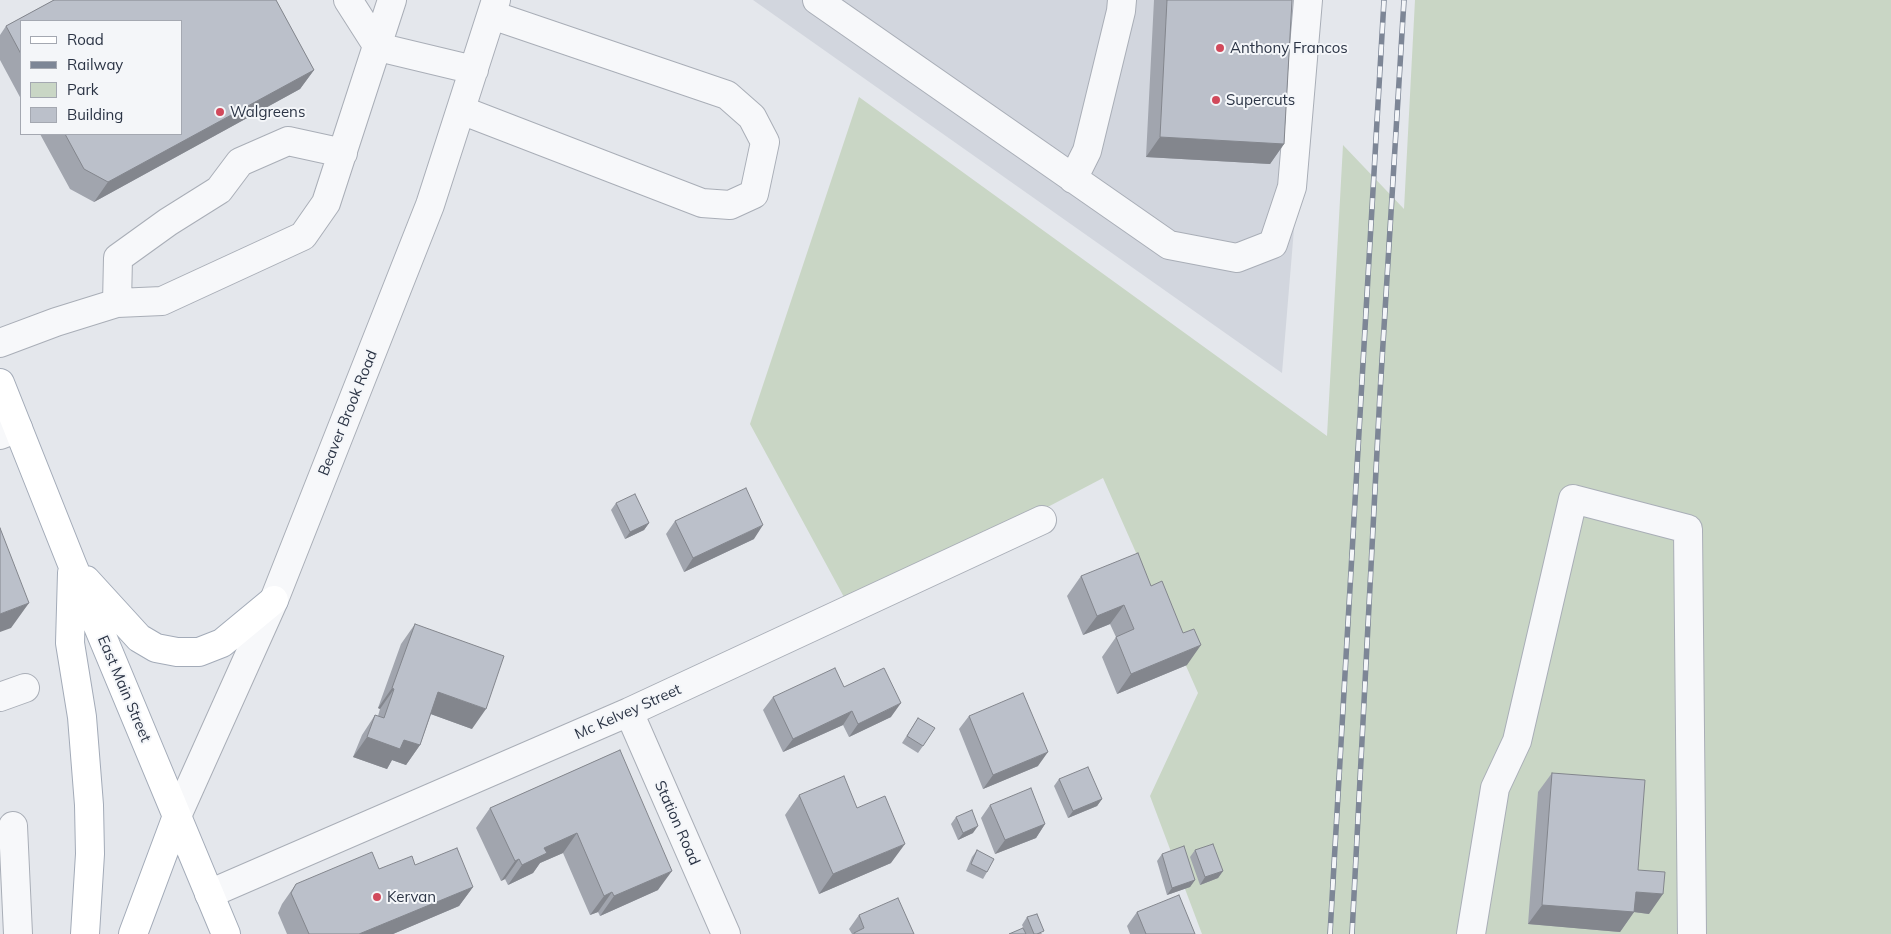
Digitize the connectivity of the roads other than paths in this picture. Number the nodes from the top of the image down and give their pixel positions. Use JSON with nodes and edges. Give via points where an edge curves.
{"nodes":[{"id":1,"x":348,"y":0,"type":"edge"},
{"id":2,"x":392,"y":0,"type":"edge"},
{"id":3,"x":817,"y":0,"type":"edge"},
{"id":4,"x":1122,"y":0,"type":"edge"},
{"id":5,"x":1308,"y":0,"type":"edge"},
{"id":6,"x":494,"y":8,"type":"edge"},
{"id":7,"x":378,"y":47,"type":"junction"},
{"id":8,"x":474,"y":70,"type":"junction"},
{"id":9,"x":461,"y":110,"type":"junction"},
{"id":10,"x":343,"y":152,"type":"junction"},
{"id":11,"x":1073,"y":179,"type":"junction"},
{"id":12,"x":118,"y":303,"type":"junction"},
{"id":13,"x":0,"y":343,"type":"edge"},
{"id":14,"x":0,"y":383,"type":"edge"},
{"id":15,"x":14,"y":435,"type":"edge"},
{"id":16,"x":1042,"y":520,"type":"dead end"},
{"id":17,"x":72,"y":564,"type":"junction"},
{"id":18,"x":274,"y":600,"type":"junction"},
{"id":19,"x":25,"y":688,"type":"dead end"},
{"id":20,"x":0,"y":697,"type":"edge"},
{"id":21,"x":629,"y":712,"type":"junction"},
{"id":22,"x":177,"y":816,"type":"junction"},
{"id":23,"x":13,"y":826,"type":"dead end"},
{"id":24,"x":209,"y":894,"type":"junction"},
{"id":25,"x":18,"y":934,"type":"edge"},
{"id":26,"x":84,"y":934,"type":"edge"},
{"id":27,"x":133,"y":934,"type":"edge"},
{"id":28,"x":226,"y":934,"type":"edge"},
{"id":29,"x":726,"y":934,"type":"edge"},
{"id":30,"x":1471,"y":934,"type":"edge"},
{"id":31,"x":1692,"y":934,"type":"edge"}],
"edges":[{"from":1,"to":7,"type":"street"},
{"from":2,"to":7,"type":"street"},
{"from":3,"to":11,"type":"street"},
{"from":4,"to":11,"type":"street","via":[[1087,151]]},
{"from":5,"to":11,"type":"street","via":[[1292,187],[1273,244],[1237,258],[1169,245]]},
{"from":6,"to":8,"type":"street","name":"Beaver Brook Road"},
{"from":6,"to":9,"type":"street","via":[[727,94],[752,117],[765,142],[754,194],[730,205],[702,203]]},
{"from":7,"to":8,"type":"street"},
{"from":7,"to":10,"type":"street"},
{"from":8,"to":9,"type":"street","name":"Beaver Brook Road"},
{"from":9,"to":18,"type":"street","name":"Beaver Brook Road","via":[[430,205]]},
{"from":10,"to":12,"type":"street","via":[[326,203],[302,236],[162,301]]},
{"from":10,"to":12,"type":"street","via":[[288,141],[240,162],[219,190],[118,258]]},
{"from":12,"to":13,"type":"street"},
{"from":14,"to":15,"type":"main road","name":"East Main Street"},
{"from":15,"to":17,"type":"main road","name":"East Main Street"},
{"from":16,"to":21,"type":"street","name":"Mc Kelvey Street"},
{"from":17,"to":18,"type":"main road","via":[[139,638],[156,648],[177,652],[199,652],[222,642]]},
{"from":17,"to":22,"type":"main road","name":"East Main Street"},
{"from":17,"to":26,"type":"main road","via":[[70,643],[82,717],[89,815],[90,854]]},
{"from":18,"to":22,"type":"street","name":"Beaver Brook Road"},
{"from":19,"to":20,"type":"street"},
{"from":21,"to":24,"type":"street","name":"Mc Kelvey Street"},
{"from":21,"to":29,"type":"street","name":"Station Road"},
{"from":22,"to":24,"type":"main road","name":"East Main Street"},
{"from":22,"to":27,"type":"main road"},
{"from":23,"to":25,"type":"street"},
{"from":24,"to":28,"type":"main road","name":"East Main Street"},
{"from":30,"to":31,"type":"street","via":[[1495,788],[1517,741],[1573,499],[1688,529]]}]}
